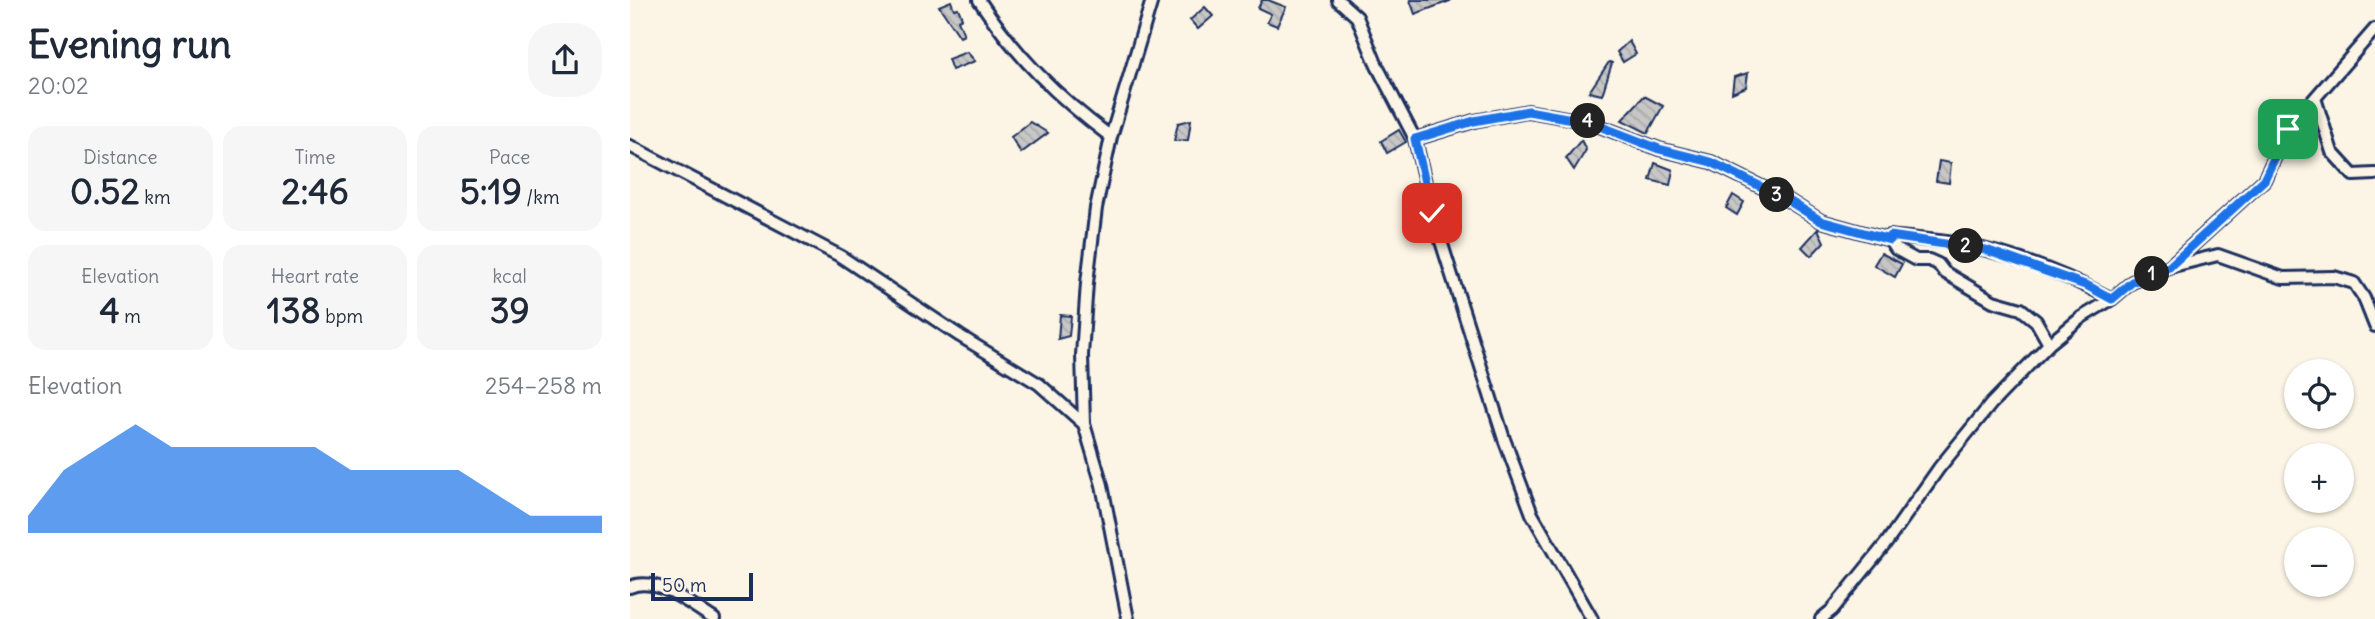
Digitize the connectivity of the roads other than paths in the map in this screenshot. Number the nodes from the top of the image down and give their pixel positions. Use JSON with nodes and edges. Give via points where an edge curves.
{"nodes":[{"id":1,"x":979,"y":0,"type":"edge"},
{"id":2,"x":1152,"y":0,"type":"edge"},
{"id":3,"x":1338,"y":0,"type":"edge"},
{"id":4,"x":1347,"y":0,"type":"edge"},
{"id":5,"x":1357,"y":17,"type":"junction"},
{"id":6,"x":2375,"y":29,"type":"edge"},
{"id":7,"x":2315,"y":98,"type":"junction"},
{"id":8,"x":1111,"y":137,"type":"junction"},
{"id":9,"x":1415,"y":139,"type":"junction"},
{"id":10,"x":630,"y":146,"type":"edge"},
{"id":11,"x":2375,"y":174,"type":"edge"},
{"id":12,"x":1890,"y":240,"type":"junction"},
{"id":13,"x":2169,"y":267,"type":"junction"},
{"id":14,"x":2112,"y":299,"type":"junction"},
{"id":15,"x":2375,"y":326,"type":"edge"},
{"id":16,"x":2049,"y":344,"type":"junction"},
{"id":17,"x":1084,"y":424,"type":"junction"},
{"id":18,"x":630,"y":587,"type":"edge"},
{"id":19,"x":714,"y":619,"type":"edge"},
{"id":20,"x":1128,"y":619,"type":"edge"},
{"id":21,"x":1592,"y":619,"type":"edge"},
{"id":22,"x":1821,"y":619,"type":"edge"}],
"edges":[{"from":1,"to":8,"type":"street","via":[[1026,62],[1068,104]]},
{"from":2,"to":8,"type":"street"},
{"from":3,"to":5,"type":"street"},
{"from":4,"to":5,"type":"street"},
{"from":5,"to":9,"type":"street"},
{"from":6,"to":7,"type":"street"},
{"from":7,"to":11,"type":"street","via":[[2332,152],[2353,175]]},
{"from":7,"to":13,"type":"street","via":[[2288,129],[2264,180]]},
{"from":8,"to":17,"type":"street","via":[[1087,283]]},
{"from":9,"to":12,"type":"street","via":[[1528,111],[1589,122],[1659,149],[1711,162],[1821,221]]},
{"from":9,"to":21,"type":"street","via":[[1432,213],[1522,489]]},
{"from":10,"to":17,"type":"street","via":[[840,256],[1040,384]]},
{"from":12,"to":14,"type":"street","via":[[1890,236],[1986,250]]},
{"from":12,"to":16,"type":"street","via":[[1916,260],[1938,264],[1993,301],[2021,309],[2036,321]]},
{"from":13,"to":14,"type":"street","via":[[2132,282]]},
{"from":13,"to":15,"type":"street","via":[[2218,256],[2283,278],[2334,277],[2354,283]]},
{"from":14,"to":16,"type":"street"},
{"from":16,"to":22,"type":"street","via":[[1991,404],[1887,542]]},
{"from":17,"to":20,"type":"street","via":[[1102,485]]},
{"from":18,"to":19,"type":"street","via":[[658,586]]}]}
